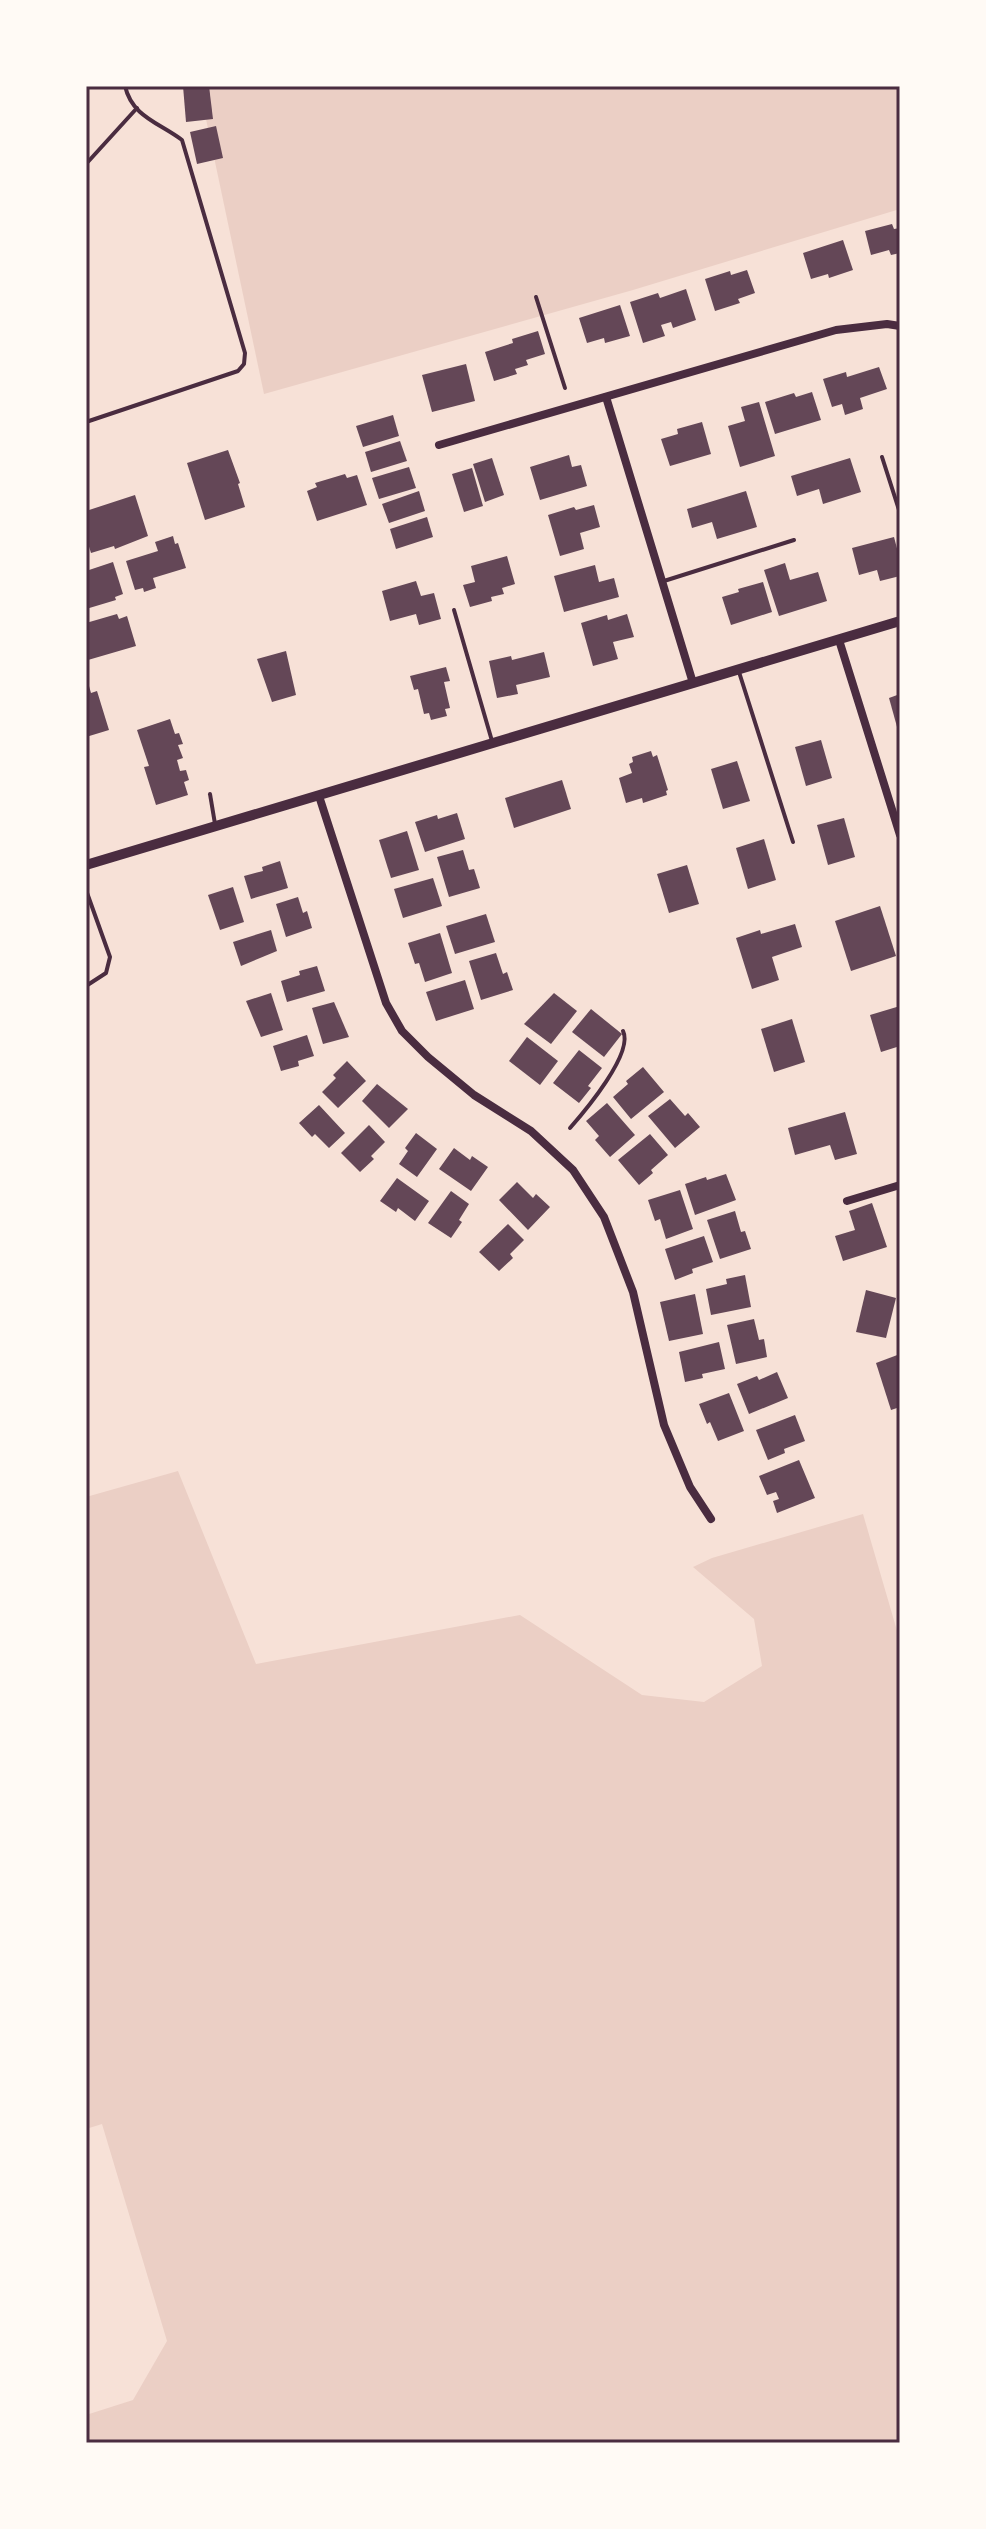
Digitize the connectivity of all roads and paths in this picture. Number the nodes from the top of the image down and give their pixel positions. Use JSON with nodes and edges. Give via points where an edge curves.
{"nodes":[{"id":1,"x":125,"y":86,"type":"edge"},
{"id":2,"x":137,"y":108,"type":"junction"},
{"id":3,"x":86,"y":164,"type":"edge"},
{"id":4,"x":536,"y":297,"type":"dead end"},
{"id":5,"x":900,"y":326,"type":"edge"},
{"id":6,"x":565,"y":388,"type":"dead end"},
{"id":7,"x":606,"y":397,"type":"junction"},
{"id":8,"x":86,"y":422,"type":"edge"},
{"id":9,"x":439,"y":445,"type":"dead end"},
{"id":10,"x":882,"y":457,"type":"dead end"},
{"id":11,"x":900,"y":513,"type":"edge"},
{"id":12,"x":794,"y":540,"type":"dead end"},
{"id":13,"x":662,"y":581,"type":"junction"},
{"id":14,"x":454,"y":610,"type":"dead end"},
{"id":15,"x":900,"y":621,"type":"edge"},
{"id":16,"x":839,"y":640,"type":"junction"},
{"id":17,"x":738,"y":670,"type":"junction"},
{"id":18,"x":693,"y":683,"type":"junction"},
{"id":19,"x":493,"y":743,"type":"junction"},
{"id":20,"x":210,"y":794,"type":"dead end"},
{"id":21,"x":319,"y":796,"type":"junction"},
{"id":22,"x":216,"y":827,"type":"junction"},
{"id":23,"x":900,"y":835,"type":"edge"},
{"id":24,"x":793,"y":842,"type":"dead end"},
{"id":25,"x":86,"y":865,"type":"edge"},
{"id":26,"x":86,"y":890,"type":"edge"},
{"id":27,"x":86,"y":986,"type":"edge"},
{"id":28,"x":623,"y":1031,"type":"dead end"},
{"id":29,"x":570,"y":1128,"type":"dead end"},
{"id":30,"x":900,"y":1185,"type":"edge"},
{"id":31,"x":847,"y":1201,"type":"dead end"},
{"id":32,"x":711,"y":1519,"type":"dead end"}],
"edges":[{"from":1,"to":2,"type":"path"},
{"from":2,"to":3,"type":"path"},
{"from":2,"to":8,"type":"path","via":[[145,119],[182,140],[230,296],[244,364],[238,371]]},
{"from":4,"to":6,"type":"path"},
{"from":5,"to":7,"type":"street","via":[[836,330]]},
{"from":7,"to":9,"type":"street"},
{"from":7,"to":13,"type":"street"},
{"from":10,"to":11,"type":"lane"},
{"from":12,"to":13,"type":"lane"},
{"from":13,"to":18,"type":"street"},
{"from":14,"to":19,"type":"lane"},
{"from":15,"to":16,"type":"street"},
{"from":16,"to":17,"type":"street"},
{"from":16,"to":23,"type":"street"},
{"from":17,"to":18,"type":"street"},
{"from":17,"to":24,"type":"lane"},
{"from":18,"to":19,"type":"street"},
{"from":19,"to":21,"type":"street"},
{"from":20,"to":22,"type":"lane"},
{"from":21,"to":22,"type":"street"},
{"from":21,"to":32,"type":"street","via":[[386,1003],[402,1031],[474,1095],[531,1131],[563,1160],[604,1217],[633,1292],[664,1425],[690,1487]]},
{"from":22,"to":25,"type":"street"},
{"from":26,"to":27,"type":"lane","via":[[110,957],[106,973]]},
{"from":28,"to":29,"type":"path","via":[[625,1043],[601,1091]]},
{"from":30,"to":31,"type":"street"}]}
